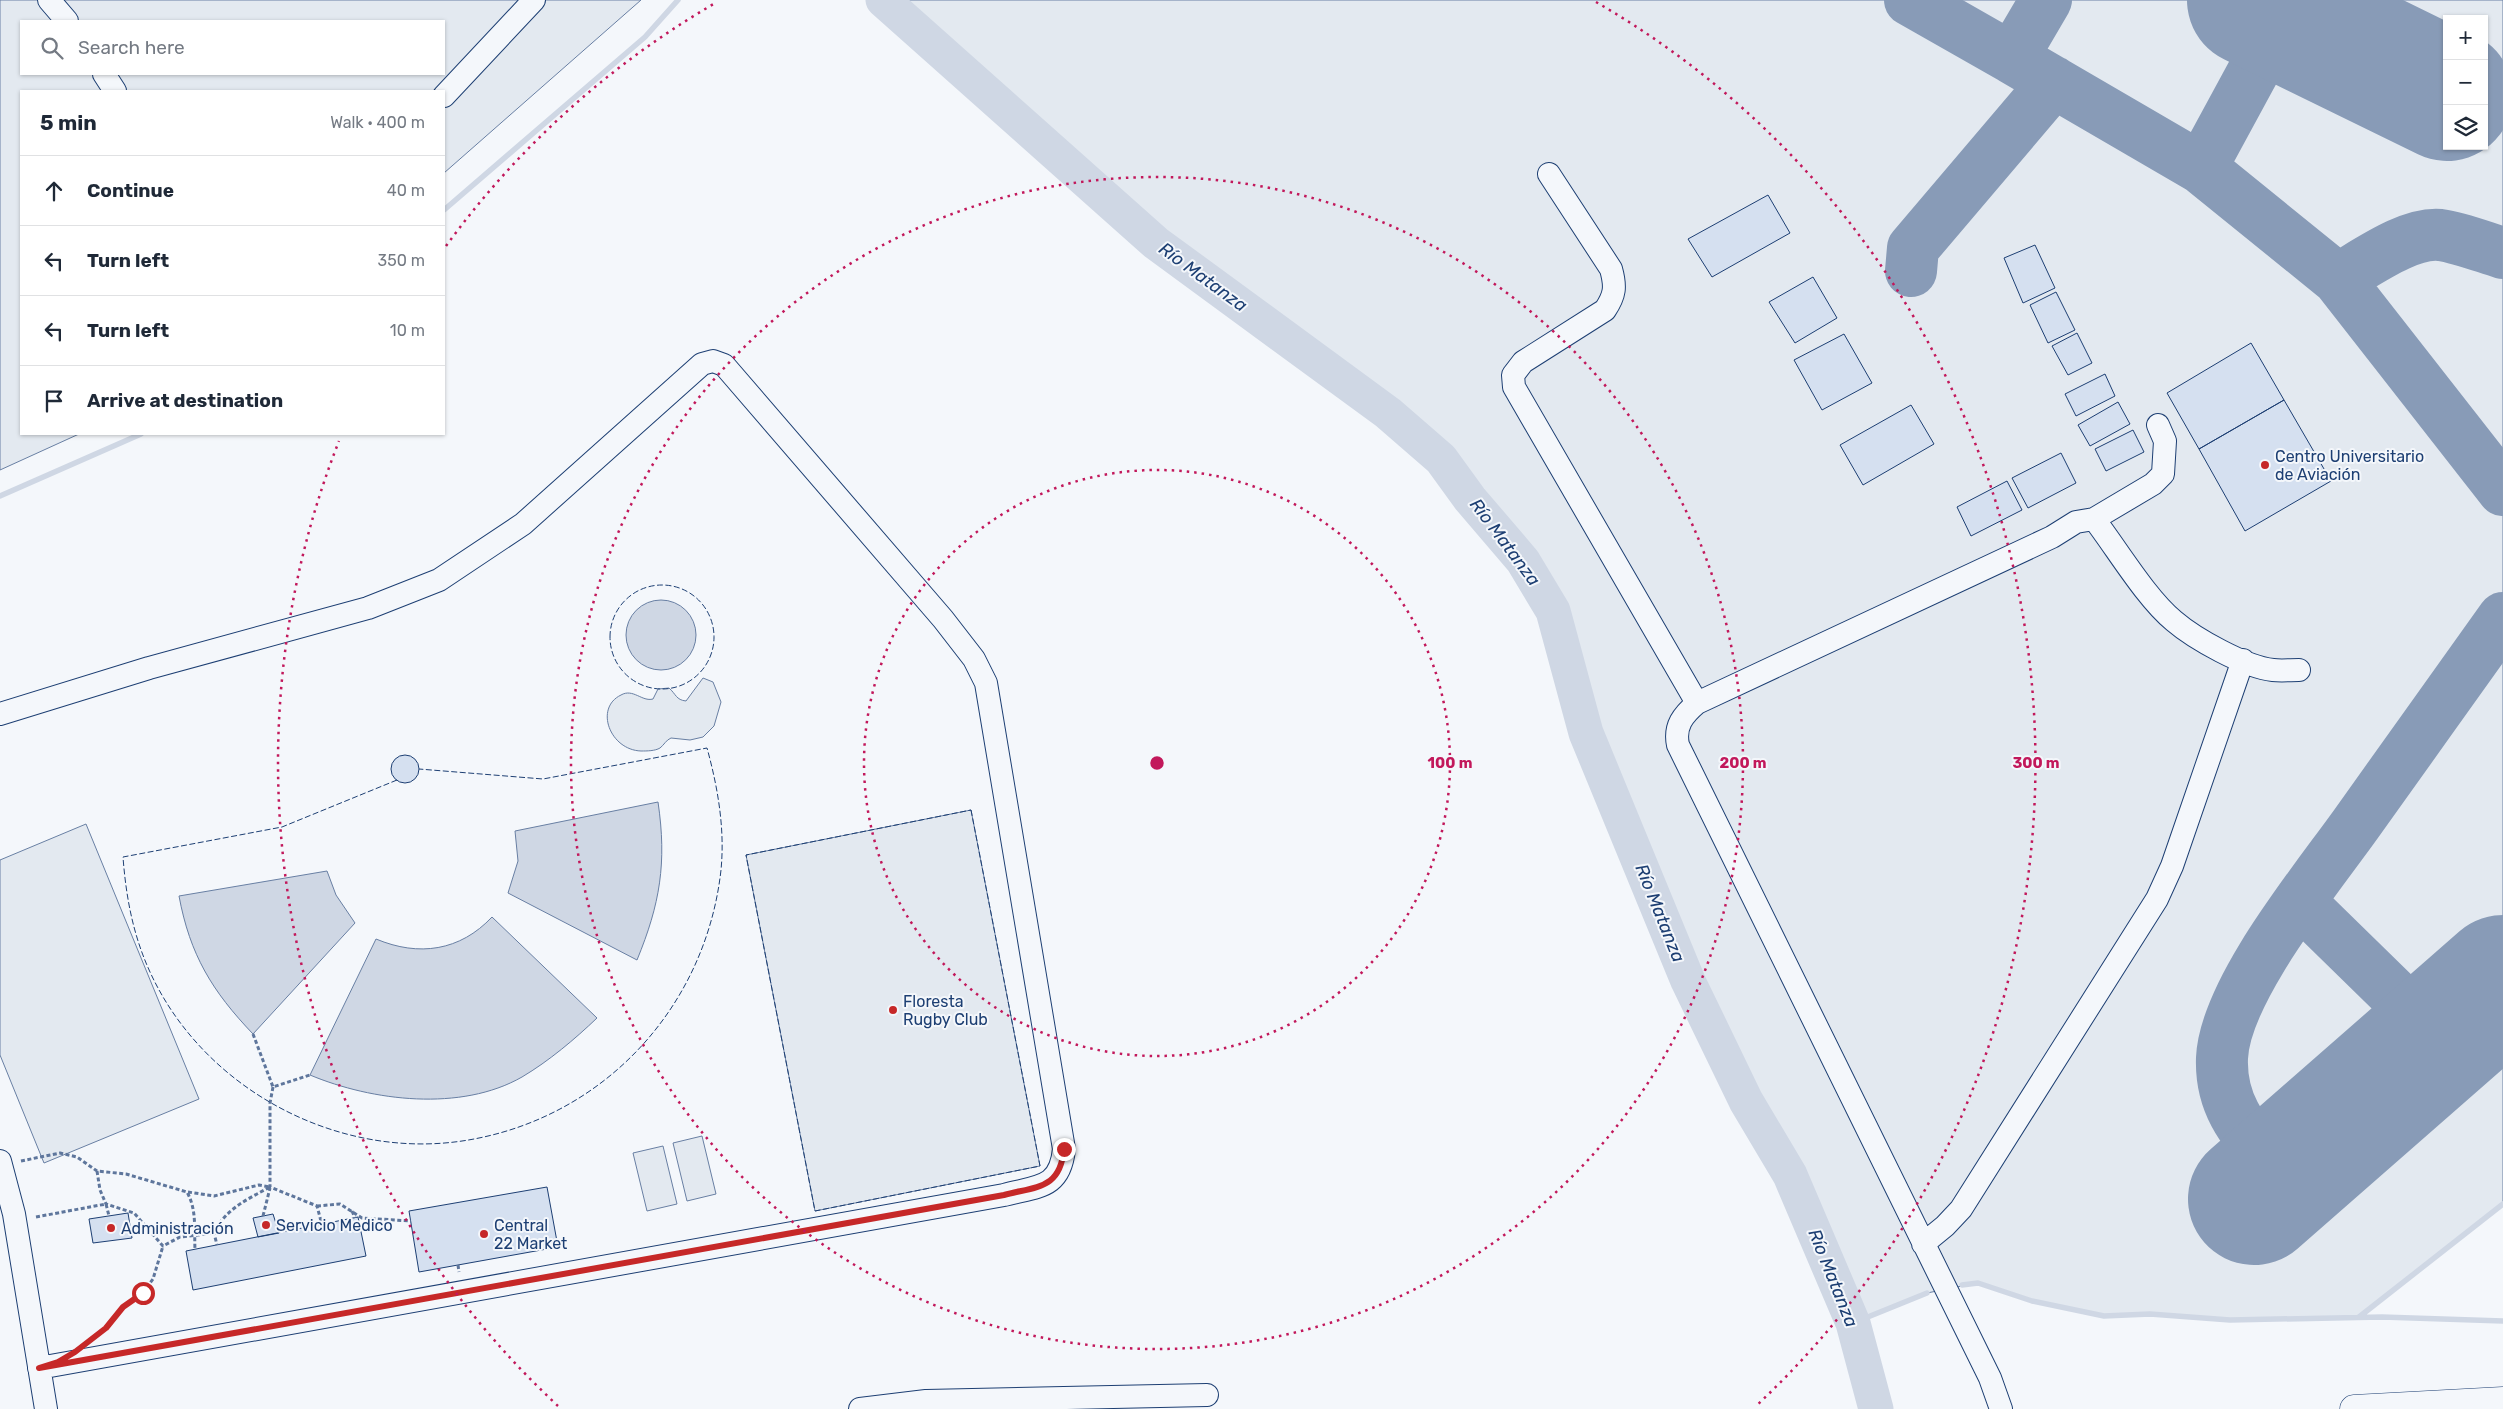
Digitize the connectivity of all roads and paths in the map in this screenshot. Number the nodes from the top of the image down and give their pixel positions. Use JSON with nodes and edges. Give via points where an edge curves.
{"nodes":[{"id":1,"x":49,"y":0,"type":"edge"},
{"id":2,"x":534,"y":0,"type":"edge"},
{"id":3,"x":67,"y":20,"type":"edge"},
{"id":4,"x":105,"y":75,"type":"edge"},
{"id":5,"x":114,"y":90,"type":"edge"},
{"id":6,"x":445,"y":95,"type":"edge"},
{"id":7,"x":1549,"y":174,"type":"dead end"},
{"id":8,"x":2158,"y":425,"type":"dead end"},
{"id":9,"x":2094,"y":519,"type":"junction"},
{"id":10,"x":2243,"y":660,"type":"junction"},
{"id":11,"x":2299,"y":670,"type":"dead end"},
{"id":12,"x":1697,"y":703,"type":"junction"},
{"id":13,"x":0,"y":714,"type":"edge"},
{"id":14,"x":252,"y":1034,"type":"dead end"},
{"id":15,"x":310,"y":1075,"type":"dead end"},
{"id":16,"x":273,"y":1087,"type":"junction"},
{"id":17,"x":7,"y":1161,"type":"edge"},
{"id":18,"x":97,"y":1171,"type":"junction"},
{"id":19,"x":270,"y":1187,"type":"junction"},
{"id":20,"x":187,"y":1192,"type":"junction"},
{"id":21,"x":106,"y":1204,"type":"junction"},
{"id":22,"x":317,"y":1206,"type":"junction"},
{"id":23,"x":352,"y":1210,"type":"junction"},
{"id":24,"x":109,"y":1216,"type":"dead end"},
{"id":25,"x":263,"y":1216,"type":"dead end"},
{"id":26,"x":354,"y":1218,"type":"dead end"},
{"id":27,"x":14,"y":1219,"type":"junction"},
{"id":28,"x":411,"y":1221,"type":"dead end"},
{"id":29,"x":322,"y":1224,"type":"dead end"},
{"id":30,"x":214,"y":1233,"type":"junction"},
{"id":31,"x":194,"y":1234,"type":"junction"},
{"id":32,"x":1923,"y":1244,"type":"junction"},
{"id":33,"x":217,"y":1245,"type":"dead end"},
{"id":34,"x":163,"y":1246,"type":"junction"},
{"id":35,"x":195,"y":1250,"type":"dead end"},
{"id":36,"x":90,"y":1340,"type":"dead end"},
{"id":37,"x":39,"y":1368,"type":"junction"},
{"id":38,"x":1207,"y":1395,"type":"dead end"},
{"id":39,"x":2503,"y":1401,"type":"edge"},
{"id":40,"x":46,"y":1409,"type":"edge"},
{"id":41,"x":860,"y":1409,"type":"edge"},
{"id":42,"x":2001,"y":1409,"type":"edge"},
{"id":43,"x":2354,"y":1409,"type":"edge"}],
"edges":[{"from":1,"to":3,"type":"street"},
{"from":2,"to":6,"type":"street"},
{"from":4,"to":5,"type":"street"},
{"from":7,"to":12,"type":"street","via":[[1611,269],[1615,286],[1613,298],[1605,310],[1523,362],[1513,375],[1514,387]]},
{"from":8,"to":9,"type":"street","via":[[2165,441],[2162,474],[2153,484]]},
{"from":9,"to":10,"type":"street","via":[[2173,621],[2198,639]]},
{"from":9,"to":12,"type":"street","via":[[2076,522],[2052,537]]},
{"from":10,"to":11,"type":"street","via":[[2272,670]]},
{"from":10,"to":32,"type":"street","via":[[2172,866],[2157,899],[1961,1209]]},
{"from":12,"to":32,"type":"street","via":[[1679,723],[1678,745]]},
{"from":13,"to":37,"type":"street","via":[[149,668],[368,608],[439,580],[523,524],[702,364],[713,361],[724,365],[943,619],[974,659],[986,683],[1064,1149],[1063,1165],[1057,1176],[1046,1184],[1004,1195]]},
{"from":14,"to":16,"type":"path"},
{"from":15,"to":16,"type":"path"},
{"from":16,"to":19,"type":"path","via":[[270,1103]]},
{"from":17,"to":18,"type":"path","via":[[60,1153],[78,1157]]},
{"from":17,"to":27,"type":"street"},
{"from":18,"to":20,"type":"path","via":[[126,1174]]},
{"from":18,"to":21,"type":"path"},
{"from":19,"to":20,"type":"path","via":[[259,1186],[214,1196]]},
{"from":19,"to":22,"type":"path"},
{"from":19,"to":25,"type":"path"},
{"from":19,"to":30,"type":"path","via":[[235,1206]]},
{"from":20,"to":31,"type":"path","via":[[193,1202]]},
{"from":21,"to":24,"type":"path"},
{"from":21,"to":27,"type":"path"},
{"from":21,"to":34,"type":"path","via":[[134,1213]]},
{"from":22,"to":23,"type":"path","via":[[340,1204]]},
{"from":22,"to":29,"type":"path"},
{"from":23,"to":26,"type":"path"},
{"from":23,"to":28,"type":"path","via":[[362,1218]]},
{"from":27,"to":37,"type":"street"},
{"from":30,"to":31,"type":"path"},
{"from":30,"to":33,"type":"path"},
{"from":31,"to":34,"type":"path"},
{"from":31,"to":35,"type":"path"},
{"from":32,"to":42,"type":"street","via":[[1990,1378]]},
{"from":34,"to":36,"type":"path","via":[[153,1279],[143,1293],[123,1307],[106,1328]]},
{"from":37,"to":40,"type":"street"},
{"from":38,"to":41,"type":"street","via":[[926,1401]]},
{"from":39,"to":43,"type":"main road"}]}
